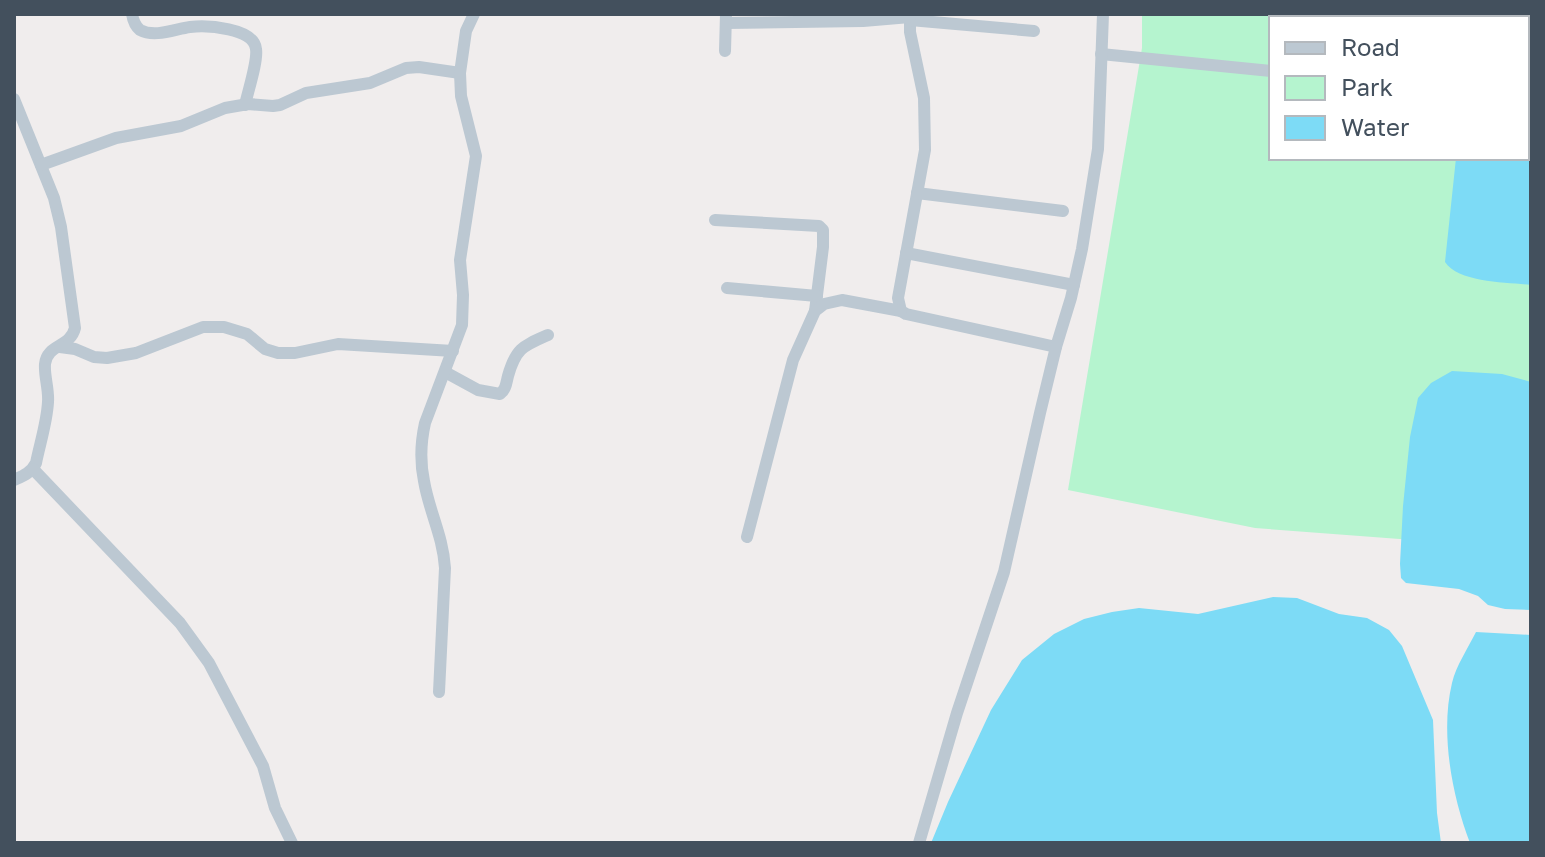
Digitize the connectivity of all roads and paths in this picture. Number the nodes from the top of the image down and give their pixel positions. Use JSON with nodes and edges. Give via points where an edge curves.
{"nodes":[{"id":1,"x":132,"y":14,"type":"edge"},
{"id":2,"x":474,"y":14,"type":"edge"},
{"id":3,"x":1103,"y":14,"type":"edge"},
{"id":4,"x":910,"y":17,"type":"edge"},
{"id":5,"x":726,"y":19,"type":"edge"},
{"id":6,"x":1034,"y":31,"type":"dead end"},
{"id":7,"x":725,"y":51,"type":"dead end"},
{"id":8,"x":1101,"y":54,"type":"junction"},
{"id":9,"x":1269,"y":71,"type":"edge"},
{"id":10,"x":460,"y":73,"type":"junction"},
{"id":11,"x":14,"y":99,"type":"edge"},
{"id":12,"x":245,"y":105,"type":"junction"},
{"id":13,"x":41,"y":165,"type":"junction"},
{"id":14,"x":917,"y":193,"type":"junction"},
{"id":15,"x":1063,"y":211,"type":"dead end"},
{"id":16,"x":715,"y":220,"type":"dead end"},
{"id":17,"x":906,"y":253,"type":"junction"},
{"id":18,"x":1074,"y":285,"type":"junction"},
{"id":19,"x":727,"y":288,"type":"dead end"},
{"id":20,"x":817,"y":296,"type":"junction"},
{"id":21,"x":815,"y":311,"type":"junction"},
{"id":22,"x":901,"y":311,"type":"junction"},
{"id":23,"x":548,"y":335,"type":"dead end"},
{"id":24,"x":60,"y":347,"type":"junction"},
{"id":25,"x":1056,"y":347,"type":"junction"},
{"id":26,"x":453,"y":351,"type":"junction"},
{"id":27,"x":445,"y":372,"type":"junction"},
{"id":28,"x":33,"y":469,"type":"junction"},
{"id":29,"x":14,"y":480,"type":"edge"},
{"id":30,"x":747,"y":537,"type":"dead end"},
{"id":31,"x":439,"y":692,"type":"dead end"},
{"id":32,"x":292,"y":843,"type":"edge"},
{"id":33,"x":919,"y":843,"type":"edge"}],
"edges":[{"from":1,"to":12,"type":"street","via":[[138,29],[148,32],[218,27],[253,40],[257,53]]},
{"from":2,"to":10,"type":"street"},
{"from":3,"to":8,"type":"street"},
{"from":4,"to":5,"type":"street"},
{"from":4,"to":6,"type":"street"},
{"from":4,"to":14,"type":"street","via":[[926,122]]},
{"from":5,"to":7,"type":"street"},
{"from":8,"to":9,"type":"street"},
{"from":8,"to":18,"type":"street","via":[[1098,149]]},
{"from":10,"to":12,"type":"street","via":[[406,68],[370,83],[306,93],[280,105]]},
{"from":10,"to":26,"type":"street","via":[[476,156],[460,260],[462,325]]},
{"from":11,"to":13,"type":"street"},
{"from":12,"to":13,"type":"street","via":[[181,126],[116,138]]},
{"from":13,"to":24,"type":"street","via":[[61,227],[75,328]]},
{"from":14,"to":15,"type":"street"},
{"from":14,"to":17,"type":"street"},
{"from":16,"to":20,"type":"street","via":[[819,226],[824,235]]},
{"from":17,"to":18,"type":"street"},
{"from":17,"to":22,"type":"street","via":[[898,298]]},
{"from":18,"to":25,"type":"street"},
{"from":19,"to":20,"type":"street"},
{"from":20,"to":21,"type":"street"},
{"from":21,"to":22,"type":"street","via":[[842,300]]},
{"from":21,"to":30,"type":"street","via":[[793,360]]},
{"from":22,"to":25,"type":"street"},
{"from":23,"to":27,"type":"street","via":[[516,354],[500,394],[478,390]]},
{"from":24,"to":26,"type":"street","via":[[107,358],[136,353],[203,327],[224,327],[278,353],[338,344]]},
{"from":24,"to":28,"type":"street","via":[[48,354],[45,364],[48,400]]},
{"from":25,"to":33,"type":"street","via":[[1007,562]]},
{"from":26,"to":27,"type":"street"},
{"from":27,"to":31,"type":"street","via":[[422,446],[424,483],[444,551]]},
{"from":28,"to":29,"type":"street"},
{"from":28,"to":32,"type":"street","via":[[180,623],[209,663],[263,766]]}]}
